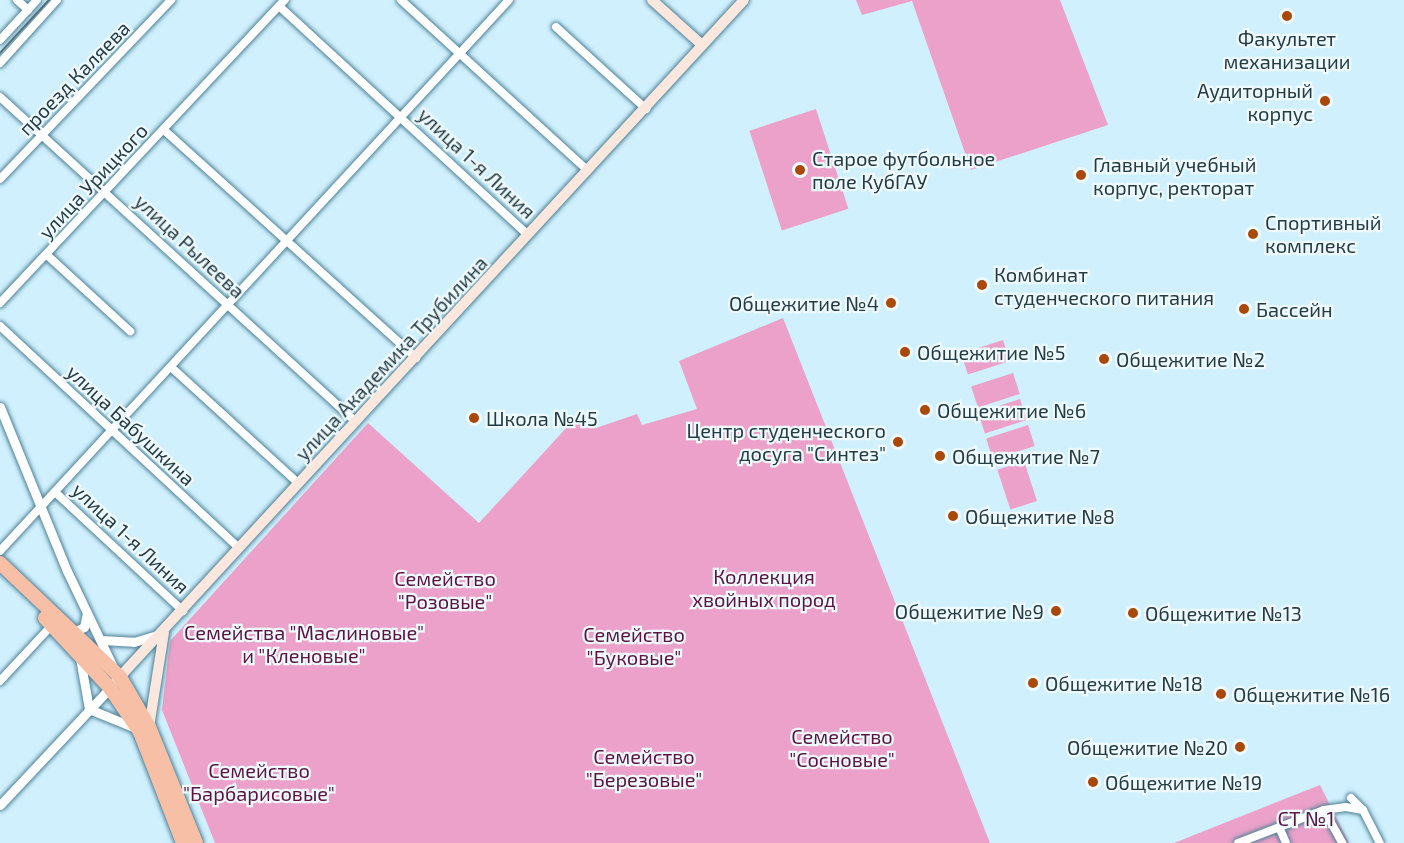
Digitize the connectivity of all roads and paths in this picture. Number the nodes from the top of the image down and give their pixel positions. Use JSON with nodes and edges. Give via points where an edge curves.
{"nodes":[{"id":1,"x":17,"y":0,"type":"edge"},
{"id":2,"x":37,"y":0,"type":"edge"},
{"id":3,"x":57,"y":0,"type":"edge"},
{"id":4,"x":171,"y":0,"type":"edge"},
{"id":5,"x":401,"y":0,"type":"edge"},
{"id":6,"x":508,"y":0,"type":"edge"},
{"id":7,"x":652,"y":0,"type":"edge"},
{"id":8,"x":744,"y":0,"type":"edge"},
{"id":9,"x":282,"y":3,"type":"edge"},
{"id":10,"x":28,"y":10,"type":"junction"},
{"id":11,"x":556,"y":27,"type":"dead end"},
{"id":12,"x":0,"y":40,"type":"edge"},
{"id":13,"x":702,"y":45,"type":"junction"},
{"id":14,"x":461,"y":54,"type":"junction"},
{"id":15,"x":0,"y":63,"type":"edge"},
{"id":16,"x":0,"y":97,"type":"edge"},
{"id":17,"x":645,"y":109,"type":"junction"},
{"id":18,"x":402,"y":117,"type":"junction"},
{"id":19,"x":164,"y":130,"type":"junction"},
{"id":20,"x":43,"y":136,"type":"junction"},
{"id":21,"x":588,"y":171,"type":"junction"},
{"id":22,"x":0,"y":179,"type":"edge"},
{"id":23,"x":105,"y":191,"type":"junction"},
{"id":24,"x":528,"y":235,"type":"junction"},
{"id":25,"x":286,"y":244,"type":"junction"},
{"id":26,"x":47,"y":255,"type":"junction"},
{"id":27,"x":0,"y":303,"type":"edge"},
{"id":28,"x":230,"y":306,"type":"junction"},
{"id":29,"x":0,"y":326,"type":"edge"},
{"id":30,"x":130,"y":331,"type":"dead end"},
{"id":31,"x":416,"y":358,"type":"junction"},
{"id":32,"x":171,"y":368,"type":"junction"},
{"id":33,"x":0,"y":407,"type":"edge"},
{"id":34,"x":356,"y":422,"type":"junction"},
{"id":35,"x":112,"y":429,"type":"junction"},
{"id":36,"x":299,"y":484,"type":"junction"},
{"id":37,"x":55,"y":492,"type":"junction"},
{"id":38,"x":40,"y":507,"type":"junction"},
{"id":39,"x":239,"y":548,"type":"junction"},
{"id":40,"x":0,"y":551,"type":"edge"},
{"id":41,"x":0,"y":563,"type":"edge"},
{"id":42,"x":0,"y":575,"type":"edge"},
{"id":43,"x":183,"y":611,"type":"junction"},
{"id":44,"x":87,"y":613,"type":"junction"},
{"id":45,"x":53,"y":624,"type":"junction"},
{"id":46,"x":74,"y":632,"type":"junction"},
{"id":47,"x":164,"y":632,"type":"junction"},
{"id":48,"x":101,"y":640,"type":"junction"},
{"id":49,"x":76,"y":648,"type":"junction"},
{"id":50,"x":117,"y":673,"type":"junction"},
{"id":51,"x":0,"y":681,"type":"edge"},
{"id":52,"x":110,"y":688,"type":"junction"},
{"id":53,"x":89,"y":709,"type":"junction"},
{"id":54,"x":145,"y":730,"type":"junction"},
{"id":55,"x":1351,"y":798,"type":"dead end"},
{"id":56,"x":0,"y":805,"type":"edge"},
{"id":57,"x":1324,"y":810,"type":"junction"},
{"id":58,"x":1363,"y":810,"type":"junction"},
{"id":59,"x":1279,"y":827,"type":"junction"},
{"id":60,"x":183,"y":843,"type":"edge"},
{"id":61,"x":196,"y":843,"type":"edge"},
{"id":62,"x":1238,"y":843,"type":"edge"},
{"id":63,"x":1286,"y":843,"type":"edge"},
{"id":64,"x":1342,"y":843,"type":"edge"},
{"id":65,"x":1380,"y":843,"type":"edge"}],
"edges":[{"from":1,"to":10,"type":"street"},
{"from":2,"to":10,"type":"street"},
{"from":3,"to":15,"type":"street"},
{"from":4,"to":20,"type":"street","name":"проезд Каляева"},
{"from":5,"to":14,"type":"street"},
{"from":6,"to":14,"type":"street","name":"улица 1-я Линия"},
{"from":7,"to":13,"type":"main road"},
{"from":8,"to":13,"type":"main road","name":"улица Академика Трубилина"},
{"from":9,"to":18,"type":"street","name":"улица Урицкого"},
{"from":9,"to":19,"type":"street","name":"улица Урицкого"},
{"from":10,"to":12,"type":"street"},
{"from":11,"to":17,"type":"street"},
{"from":13,"to":17,"type":"main road","name":"улица Академика Трубилина"},
{"from":14,"to":18,"type":"street","name":"улица 1-я Линия"},
{"from":14,"to":21,"type":"street"},
{"from":16,"to":20,"type":"street","name":"улица Рылеева"},
{"from":17,"to":21,"type":"main road","name":"улица Академика Трубилина"},
{"from":18,"to":24,"type":"street","name":"улица 1-я Линия"},
{"from":18,"to":25,"type":"street","name":"улица 1-я Линия"},
{"from":19,"to":23,"type":"street","name":"улица Урицкого"},
{"from":19,"to":25,"type":"street","name":"улица Урицкого"},
{"from":20,"to":22,"type":"street","name":"проезд Каляева"},
{"from":20,"to":23,"type":"street","name":"улица Рылеева"},
{"from":21,"to":24,"type":"main road","name":"улица Академика Трубилина"},
{"from":23,"to":26,"type":"street","name":"улица Урицкого"},
{"from":23,"to":28,"type":"street","name":"улица Рылеева"},
{"from":24,"to":31,"type":"main road","name":"улица Академика Трубилина"},
{"from":25,"to":28,"type":"street","name":"улица 1-я Линия"},
{"from":25,"to":31,"type":"street"},
{"from":26,"to":27,"type":"street","name":"улица Урицкого"},
{"from":26,"to":30,"type":"street","name":"улица Урицкого"},
{"from":28,"to":32,"type":"street","name":"улица 1-я Линия"},
{"from":28,"to":34,"type":"street","name":"улица Рылеева"},
{"from":29,"to":35,"type":"street","name":"улица Бабушкина"},
{"from":31,"to":34,"type":"main road","name":"улица Академика Трубилина"},
{"from":32,"to":35,"type":"street","name":"улица 1-я Линия"},
{"from":32,"to":36,"type":"street"},
{"from":33,"to":38,"type":"street"},
{"from":34,"to":36,"type":"main road","name":"улица Академика Трубилина"},
{"from":35,"to":37,"type":"street","name":"улица 1-я Линия"},
{"from":35,"to":39,"type":"street","name":"улица Бабушкина"},
{"from":36,"to":39,"type":"main road","name":"улица Академика Трубилина"},
{"from":37,"to":38,"type":"street","name":"улица 1-я Линия"},
{"from":37,"to":43,"type":"street","name":"улица 1-я Линия"},
{"from":38,"to":40,"type":"street","name":"улица 1-я Линия"},
{"from":38,"to":44,"type":"street"},
{"from":39,"to":43,"type":"main road","name":"улица Академика Трубилина"},
{"from":41,"to":46,"type":"highway"},
{"from":42,"to":45,"type":"highway"},
{"from":43,"to":47,"type":"main road","name":"улица Академика Трубилина"},
{"from":44,"to":46,"type":"street","via":[[84,627]]},
{"from":44,"to":48,"type":"street"},
{"from":45,"to":49,"type":"highway"},
{"from":45,"to":51,"type":"street"},
{"from":46,"to":50,"type":"highway"},
{"from":47,"to":48,"type":"street","name":"улица Академика Трубилина","via":[[134,642]]},
{"from":47,"to":50,"type":"main road","name":"улица Академика Трубилина"},
{"from":47,"to":54,"type":"main road"},
{"from":48,"to":50,"type":"street"},
{"from":49,"to":52,"type":"highway"},
{"from":49,"to":53,"type":"street"},
{"from":50,"to":52,"type":"main road","name":"улица Академика Трубилина"},
{"from":50,"to":54,"type":"highway"},
{"from":52,"to":53,"type":"street"},
{"from":52,"to":54,"type":"highway"},
{"from":53,"to":54,"type":"street"},
{"from":53,"to":56,"type":"street"},
{"from":54,"to":60,"type":"highway"},
{"from":54,"to":61,"type":"highway"},
{"from":55,"to":58,"type":"street"},
{"from":57,"to":58,"type":"street"},
{"from":57,"to":59,"type":"street"},
{"from":57,"to":64,"type":"street"},
{"from":58,"to":65,"type":"street"},
{"from":59,"to":62,"type":"street"},
{"from":59,"to":63,"type":"street"}]}
